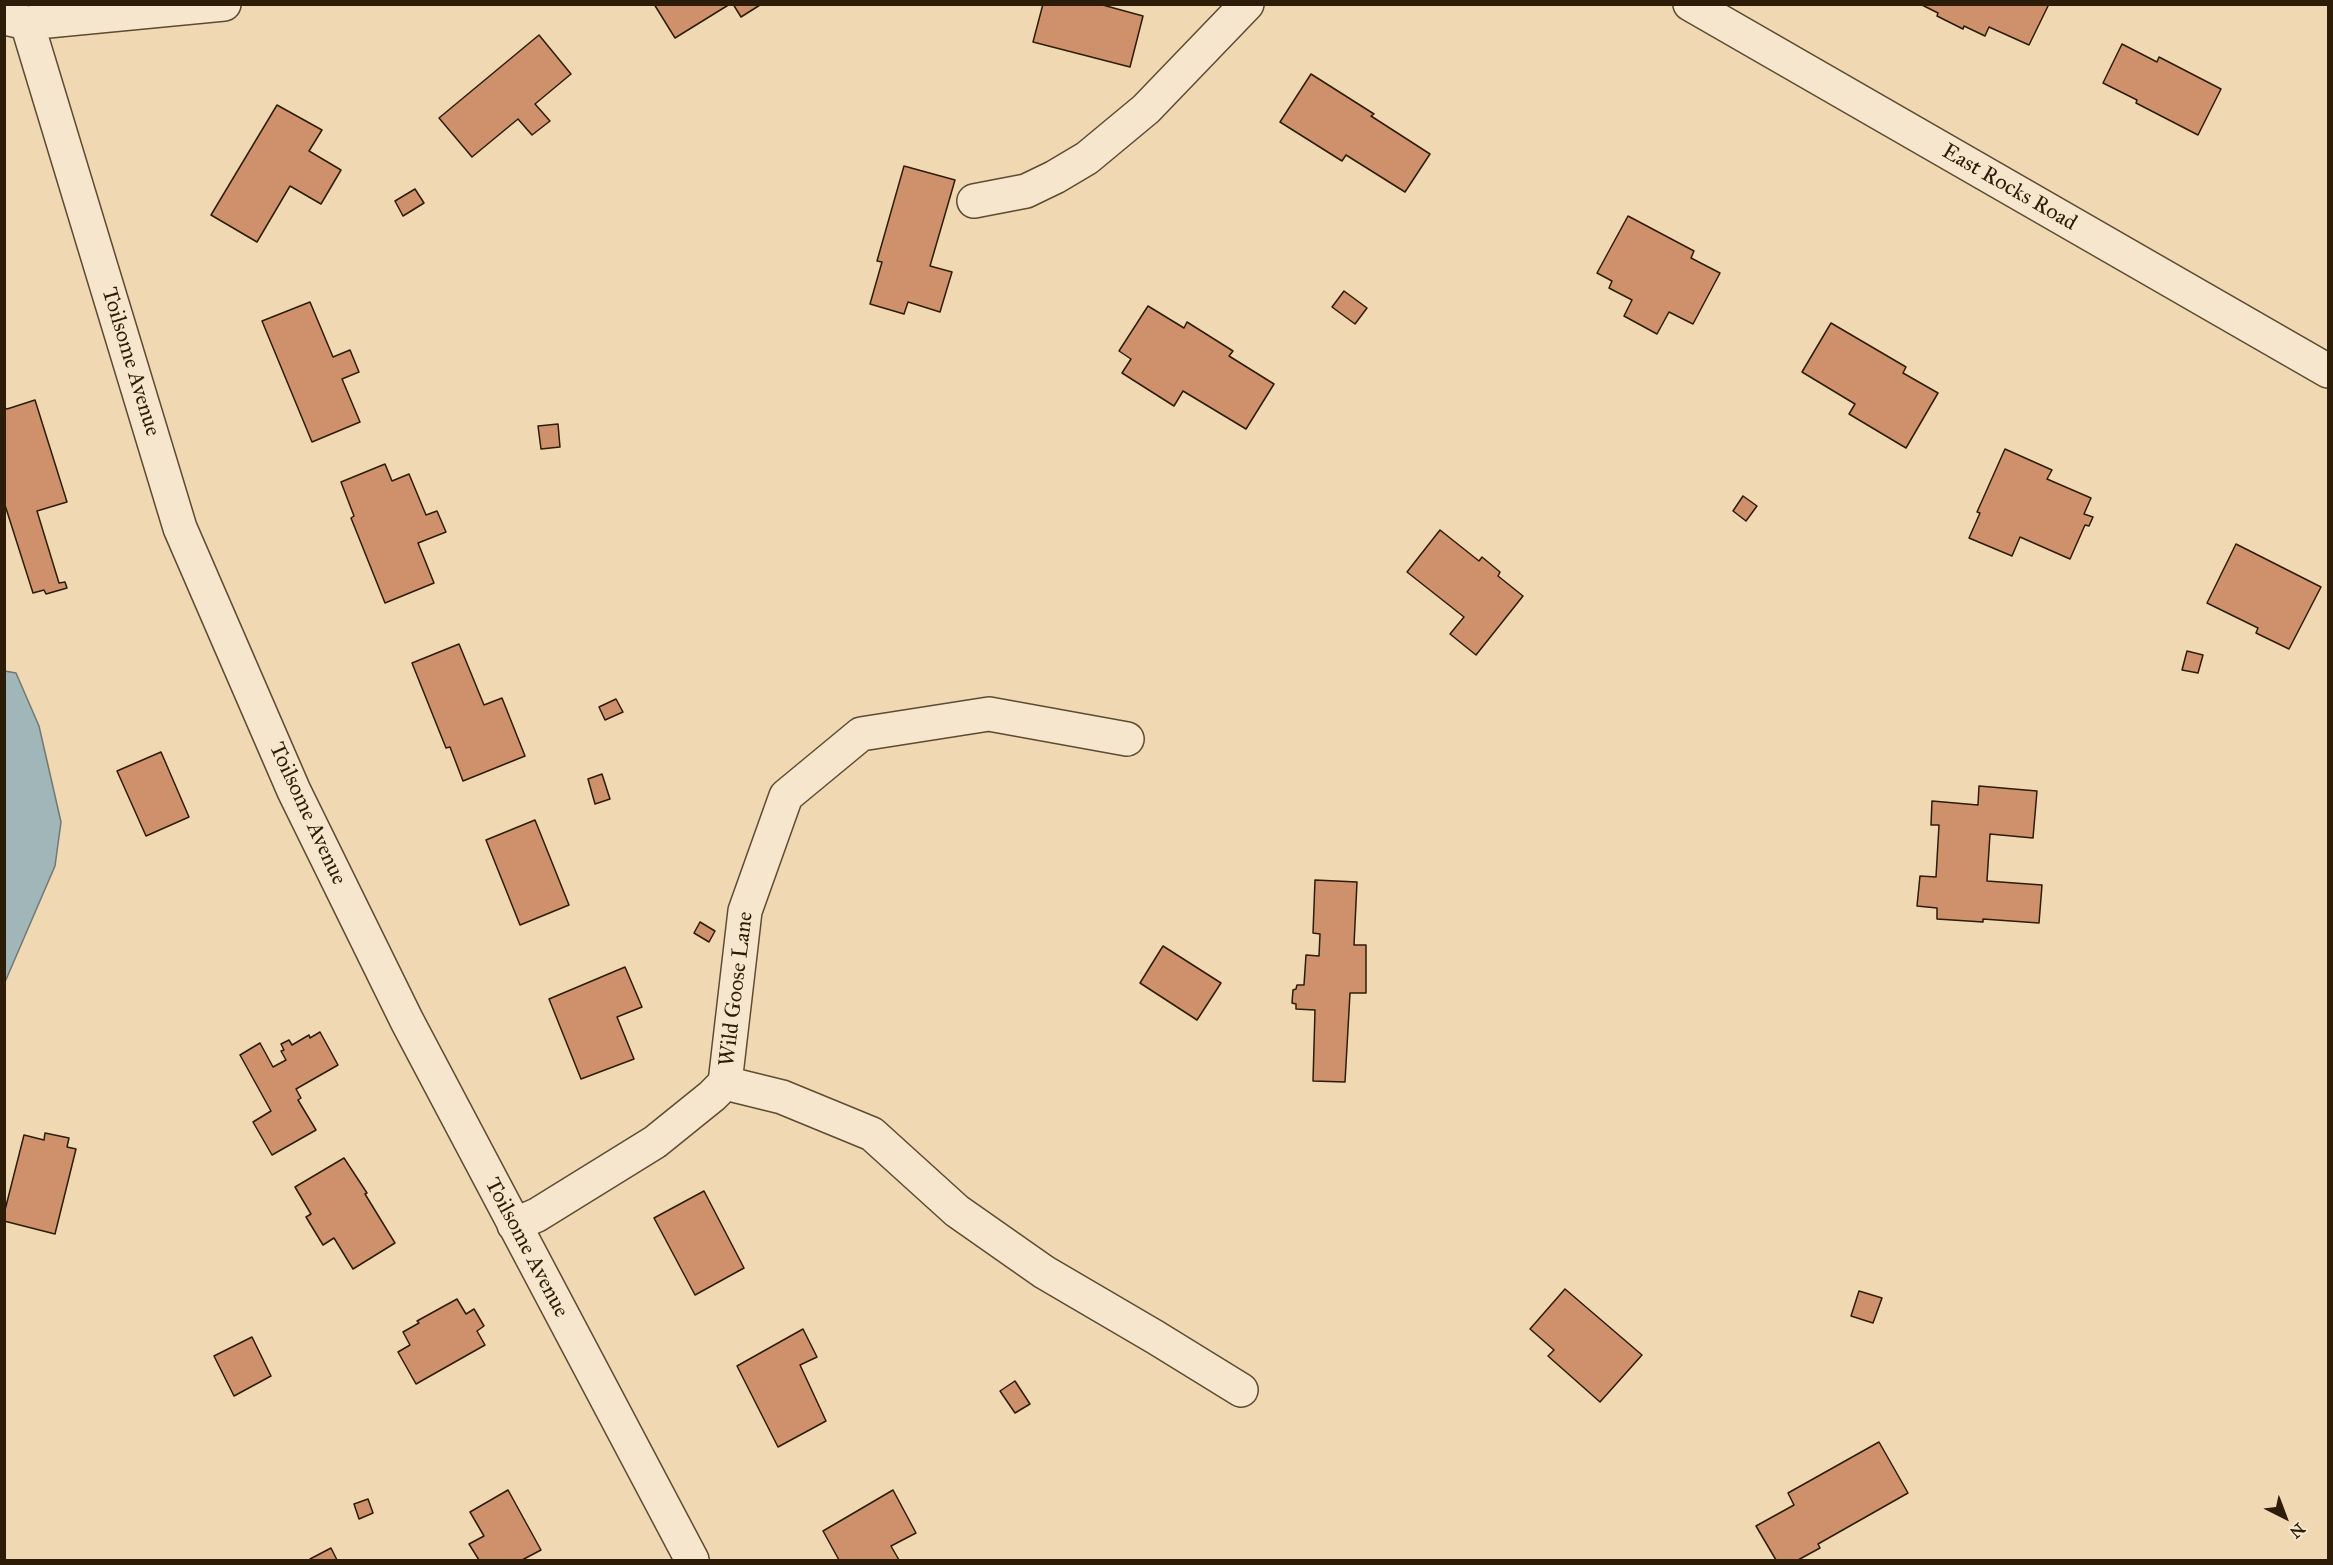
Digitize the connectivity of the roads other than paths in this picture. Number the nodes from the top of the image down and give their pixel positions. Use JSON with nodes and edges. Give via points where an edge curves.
{"nodes":[{"id":1,"x":224,"y":4,"type":"edge"},
{"id":2,"x":1247,"y":4,"type":"edge"},
{"id":3,"x":1689,"y":4,"type":"edge"},
{"id":4,"x":16,"y":21,"type":"edge"},
{"id":5,"x":974,"y":201,"type":"dead end"},
{"id":6,"x":2328,"y":371,"type":"edge"},
{"id":7,"x":1127,"y":739,"type":"dead end"},
{"id":8,"x":725,"y":1083,"type":"junction"},
{"id":9,"x":514,"y":1225,"type":"junction"},
{"id":10,"x":1241,"y":1390,"type":"dead end"},
{"id":11,"x":692,"y":1560,"type":"edge"}],
"edges":[{"from":1,"to":4,"type":"street"},
{"from":2,"to":5,"type":"street","via":[[1146,109],[1087,158],[1026,191]]},
{"from":3,"to":6,"type":"street","name":"East Rocks Road"},
{"from":4,"to":9,"type":"street","name":"Toilsome Avenue","via":[[180,528],[294,791],[407,1021]]},
{"from":7,"to":8,"type":"street","name":"Wild Goose Lane","via":[[989,714],[861,734],[786,796],[745,911]]},
{"from":8,"to":9,"type":"street","name":"Wild Goose Lane","via":[[655,1142],[537,1215]]},
{"from":8,"to":10,"type":"street","via":[[782,1097],[872,1134],[957,1211],[1035,1265]]},
{"from":9,"to":11,"type":"street","name":"Toilsome Avenue"}]}
